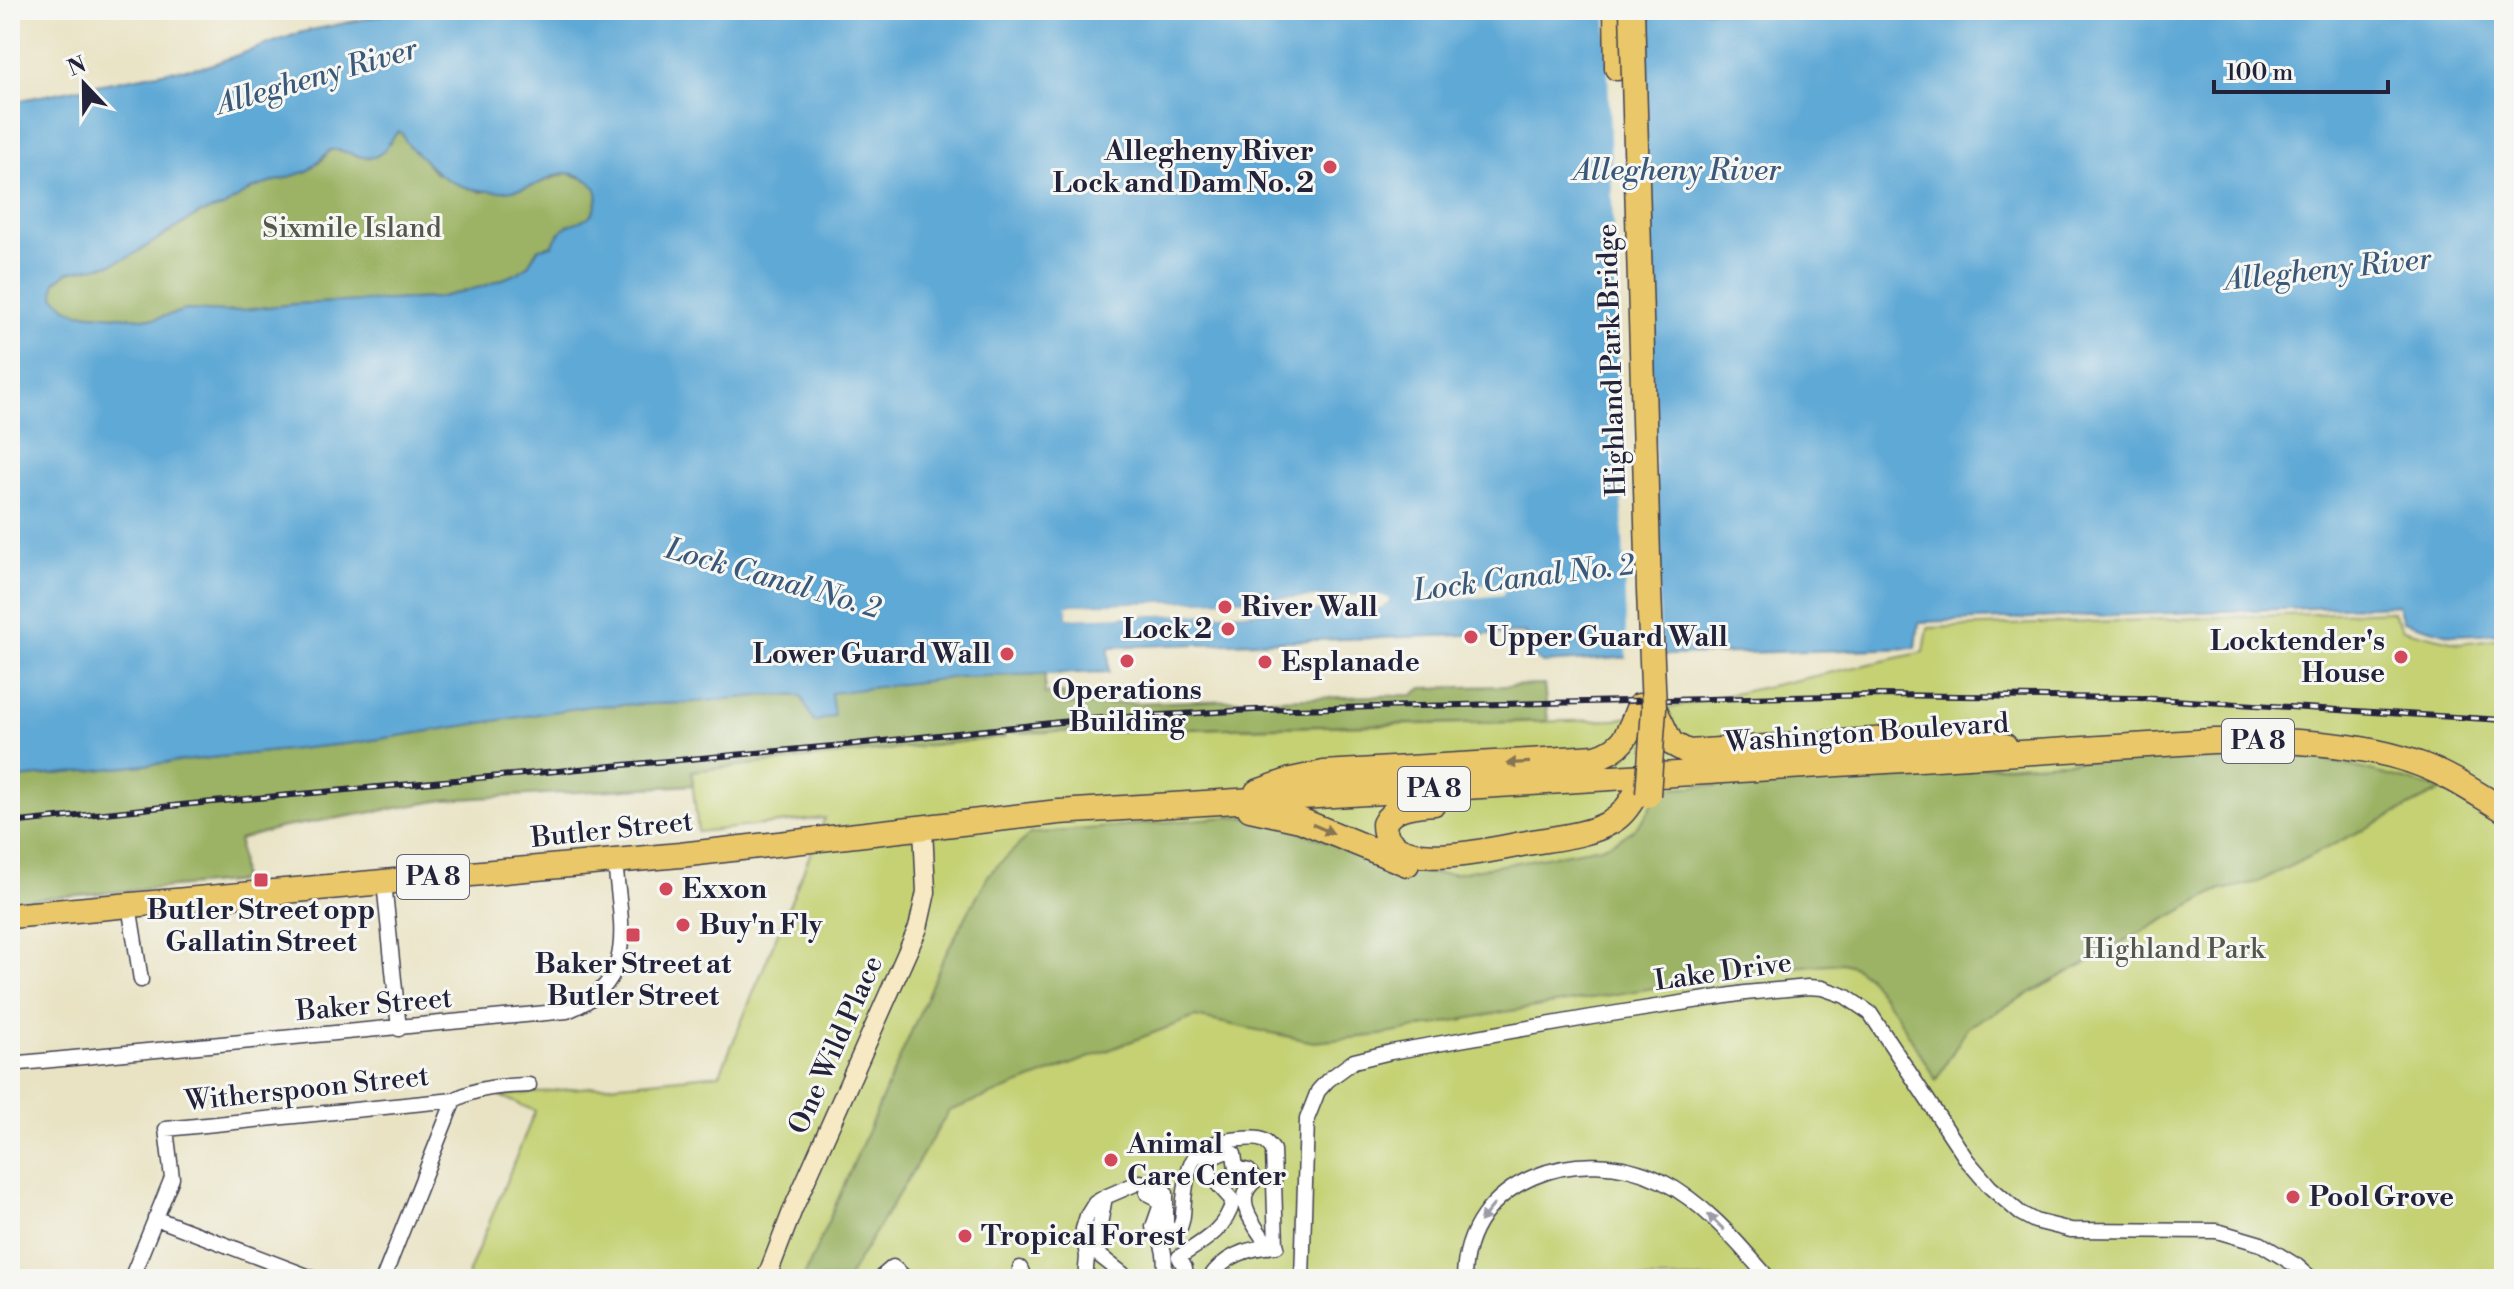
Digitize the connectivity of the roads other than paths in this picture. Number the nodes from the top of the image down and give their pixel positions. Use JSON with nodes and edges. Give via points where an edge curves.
{"nodes":[{"id":1,"x":1616,"y":10,"type":"edge"},
{"id":2,"x":1632,"y":10,"type":"edge"},
{"id":3,"x":1647,"y":707,"type":"junction"},
{"id":4,"x":2039,"y":752,"type":"junction"},
{"id":5,"x":2469,"y":788,"type":"junction"},
{"id":6,"x":1643,"y":789,"type":"junction"},
{"id":7,"x":1220,"y":802,"type":"junction"},
{"id":8,"x":2504,"y":810,"type":"edge"},
{"id":9,"x":923,"y":828,"type":"junction"},
{"id":10,"x":2504,"y":829,"type":"edge"},
{"id":11,"x":615,"y":861,"type":"junction"},
{"id":12,"x":384,"y":882,"type":"junction"},
{"id":13,"x":129,"y":905,"type":"junction"},
{"id":14,"x":10,"y":916,"type":"edge"},
{"id":15,"x":141,"y":980,"type":"dead end"},
{"id":16,"x":399,"y":1029,"type":"junction"},
{"id":17,"x":10,"y":1064,"type":"edge"},
{"id":18,"x":529,"y":1085,"type":"dead end"},
{"id":19,"x":454,"y":1100,"type":"junction"},
{"id":20,"x":1255,"y":1181,"type":"junction"},
{"id":21,"x":1274,"y":1181,"type":"junction"},
{"id":22,"x":1149,"y":1189,"type":"junction"},
{"id":23,"x":155,"y":1218,"type":"junction"},
{"id":24,"x":1277,"y":1247,"type":"junction"},
{"id":25,"x":1091,"y":1254,"type":"junction"},
{"id":26,"x":131,"y":1279,"type":"edge"},
{"id":27,"x":315,"y":1279,"type":"edge"},
{"id":28,"x":383,"y":1279,"type":"edge"},
{"id":29,"x":766,"y":1279,"type":"edge"},
{"id":30,"x":879,"y":1279,"type":"edge"},
{"id":31,"x":907,"y":1279,"type":"edge"},
{"id":32,"x":1085,"y":1279,"type":"edge"},
{"id":33,"x":1123,"y":1279,"type":"edge"},
{"id":34,"x":1164,"y":1279,"type":"edge"},
{"id":35,"x":1180,"y":1279,"type":"edge"},
{"id":36,"x":1209,"y":1279,"type":"edge"},
{"id":37,"x":1302,"y":1279,"type":"edge"},
{"id":38,"x":1464,"y":1279,"type":"edge"},
{"id":39,"x":1769,"y":1279,"type":"edge"},
{"id":40,"x":2312,"y":1279,"type":"edge"}],
"edges":[{"from":1,"to":3,"type":"highway","name":"Highland Park Bridge"},
{"from":2,"to":3,"type":"highway","name":"Highland Park Bridge","bridge":true},
{"from":3,"to":4,"type":"highway","via":[[1671,743],[1688,752],[1951,735]]},
{"from":3,"to":6,"type":"highway"},
{"from":3,"to":7,"type":"highway","one_way":true,"via":[[1619,747],[1596,757],[1324,773]]},
{"from":4,"to":5,"type":"highway","name":"Washington Boulevard","number":"PA 8","via":[[2213,741],[2292,742],[2393,756]]},
{"from":4,"to":6,"type":"highway","name":"Washington Boulevard","number":"PA 8"},
{"from":5,"to":8,"type":"highway","name":"Washington Boulevard","number":"PA 8"},
{"from":5,"to":10,"type":"highway","number":"PA 8"},
{"from":6,"to":6,"type":"highway","via":[[1619,817],[1591,830],[1456,855],[1404,850],[1383,828],[1388,816],[1409,806]]},
{"from":6,"to":7,"type":"highway","name":"Washington Boulevard","number":"PA 8"},
{"from":7,"to":6,"type":"highway","one_way":true,"via":[[1300,820],[1399,862],[1443,868],[1602,839],[1635,817]]},
{"from":7,"to":9,"type":"highway","name":"Butler Street","number":"PA 8","via":[[1059,812]]},
{"from":9,"to":11,"type":"highway","name":"Butler Street","number":"PA 8"},
{"from":9,"to":29,"type":"main road","name":"One Wild Place","via":[[926,892],[918,928]]},
{"from":11,"to":12,"type":"highway","name":"Butler Street","number":"PA 8"},
{"from":11,"to":16,"type":"street","name":"Baker Street","via":[[619,960],[611,981],[596,997],[557,1014]]},
{"from":12,"to":13,"type":"highway","name":"Butler Street","number":"PA 8"},
{"from":12,"to":16,"type":"street"},
{"from":13,"to":14,"type":"highway","name":"Butler Street","number":"PA 8"},
{"from":13,"to":15,"type":"street"},
{"from":16,"to":17,"type":"street","name":"Baker Street"},
{"from":18,"to":19,"type":"street","name":"Witherspoon Street","via":[[469,1092]]},
{"from":19,"to":23,"type":"street","name":"Witherspoon Street","via":[[166,1129],[172,1178]]},
{"from":19,"to":28,"type":"street"},
{"from":20,"to":21,"type":"street"},
{"from":20,"to":24,"type":"street","via":[[1244,1202],[1249,1218]]},
{"from":20,"to":35,"type":"street","via":[[1249,1171],[1236,1168],[1234,1154],[1227,1151],[1208,1159],[1206,1171],[1233,1201],[1229,1216],[1215,1232],[1179,1257],[1185,1268]]},
{"from":21,"to":22,"type":"street","via":[[1273,1150],[1259,1137],[1204,1146],[1195,1154],[1178,1231],[1170,1231],[1166,1224],[1166,1193]]},
{"from":21,"to":24,"type":"street"},
{"from":22,"to":25,"type":"street","via":[[1140,1182],[1095,1203],[1083,1229]]},
{"from":22,"to":34,"type":"street","via":[[1160,1207],[1153,1227],[1163,1242]]},
{"from":23,"to":26,"type":"street"},
{"from":23,"to":27,"type":"street"},
{"from":24,"to":36,"type":"street","via":[[1233,1255]]},
{"from":25,"to":32,"type":"street"},
{"from":25,"to":33,"type":"street"},
{"from":30,"to":31,"type":"street","via":[[893,1267]]},
{"from":37,"to":40,"type":"street","name":"Lake Drive","via":[[1307,1119],[1318,1091],[1354,1061],[1607,1015],[1808,987],[1845,996],[1870,1013],[1959,1151],[2020,1213],[2071,1230],[2217,1231],[2279,1253]]},
{"from":39,"to":38,"type":"street","one_way":true,"via":[[1682,1193],[1637,1171],[1591,1165],[1549,1171],[1503,1195],[1473,1233]]}]}
